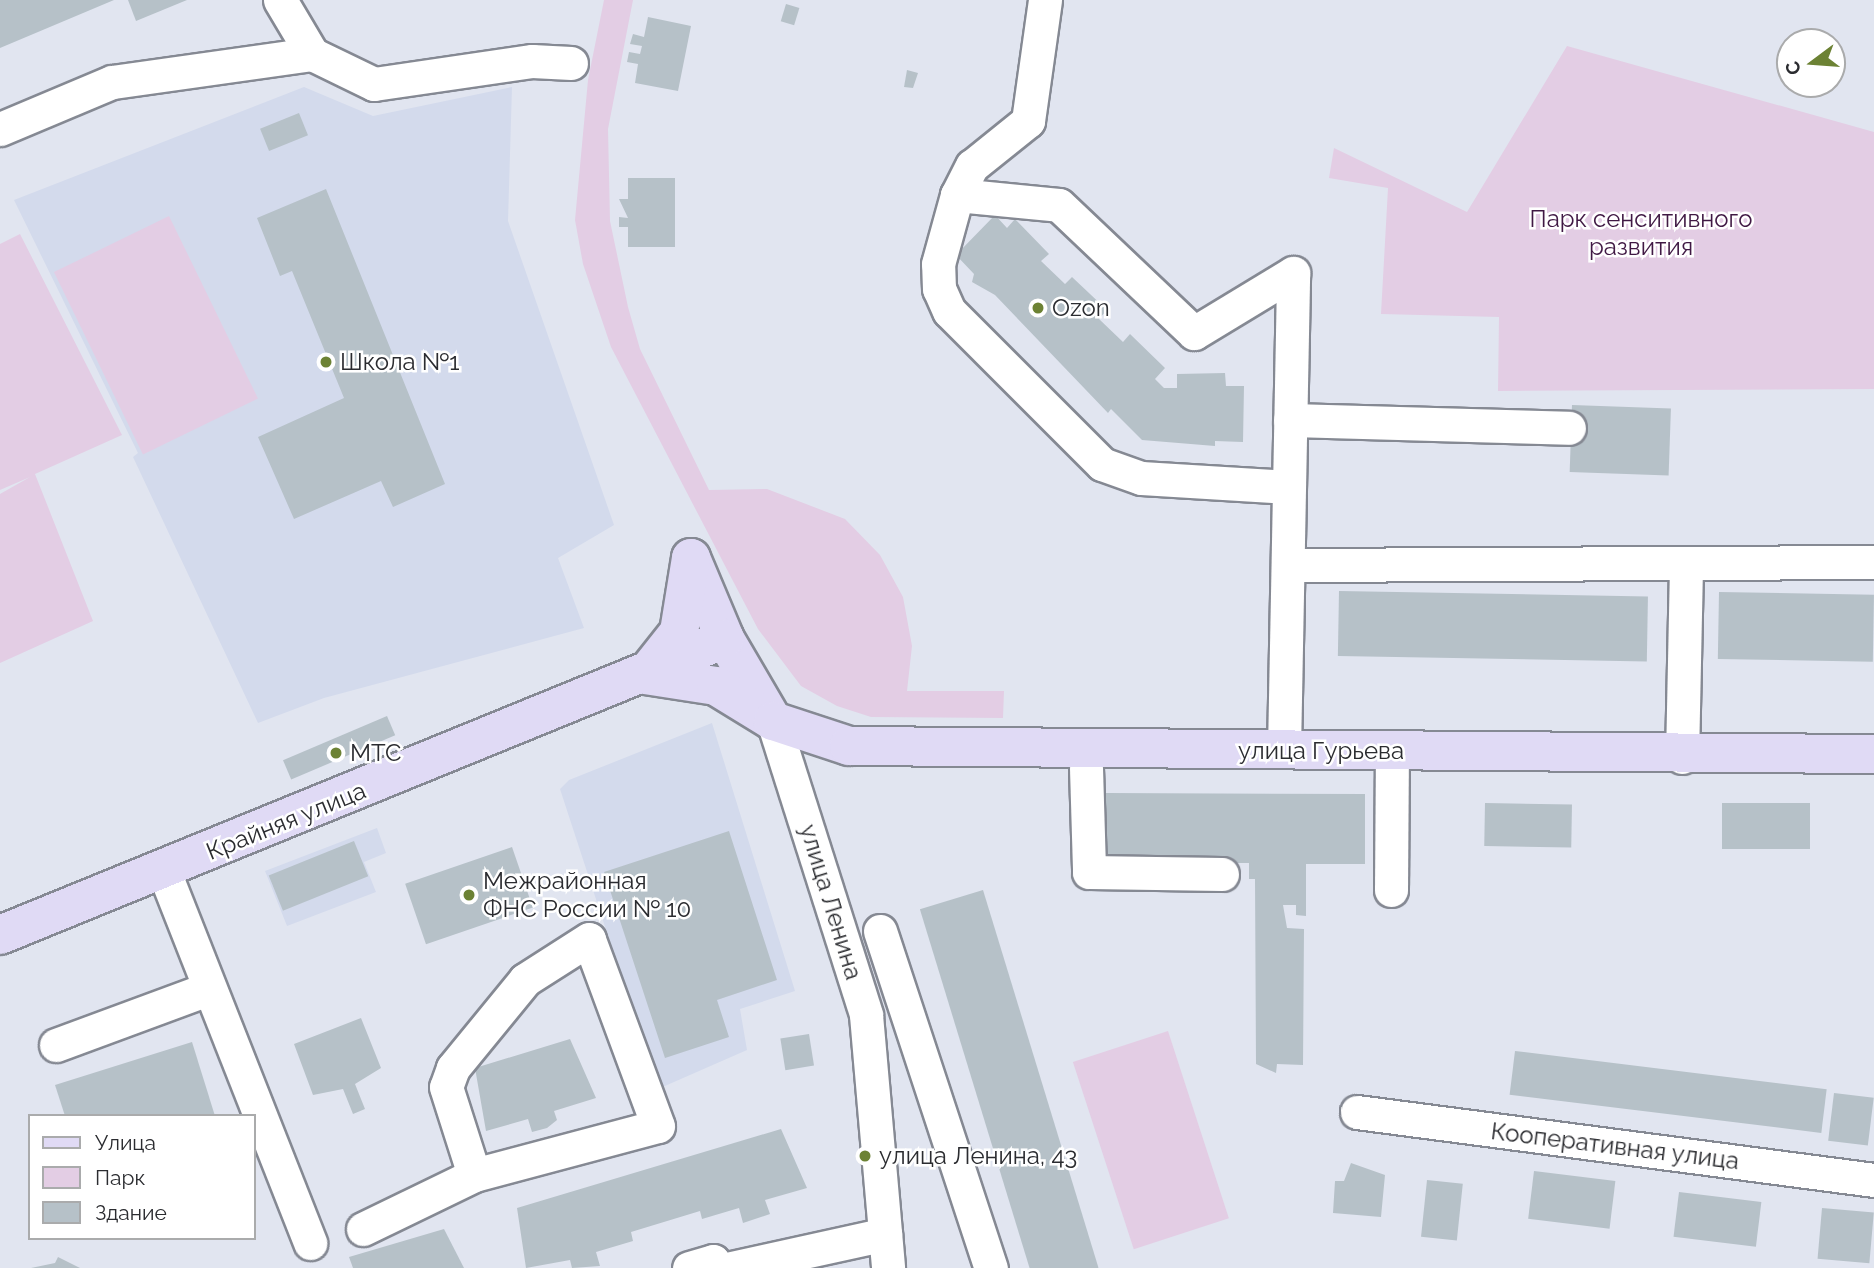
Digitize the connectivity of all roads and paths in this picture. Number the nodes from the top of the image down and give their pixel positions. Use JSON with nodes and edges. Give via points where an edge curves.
{"nodes":[{"id":1,"x":280,"y":0,"type":"edge"},
{"id":2,"x":1045,"y":0,"type":"edge"},
{"id":3,"x":312,"y":54,"type":"junction"},
{"id":4,"x":571,"y":63,"type":"dead end"},
{"id":5,"x":0,"y":129,"type":"edge"},
{"id":6,"x":957,"y":195,"type":"junction"},
{"id":7,"x":1290,"y":420,"type":"junction"},
{"id":8,"x":1569,"y":428,"type":"dead end"},
{"id":9,"x":1289,"y":488,"type":"junction"},
{"id":10,"x":1874,"y":562,"type":"edge"},
{"id":11,"x":1288,"y":565,"type":"junction"},
{"id":12,"x":1686,"y":567,"type":"junction"},
{"id":13,"x":725,"y":639,"type":"junction"},
{"id":14,"x":645,"y":675,"type":"junction"},
{"id":15,"x":773,"y":721,"type":"junction"},
{"id":16,"x":1284,"y":750,"type":"junction"},
{"id":17,"x":1392,"y":751,"type":"junction"},
{"id":18,"x":1874,"y":754,"type":"edge"},
{"id":19,"x":1682,"y":757,"type":"junction"},
{"id":20,"x":1086,"y":768,"type":"dead end"},
{"id":21,"x":163,"y":869,"type":"junction"},
{"id":22,"x":1222,"y":874,"type":"dead end"},
{"id":23,"x":1391,"y":890,"type":"dead end"},
{"id":24,"x":880,"y":931,"type":"dead end"},
{"id":25,"x":0,"y":935,"type":"edge"},
{"id":26,"x":206,"y":989,"type":"junction"},
{"id":27,"x":914,"y":1034,"type":"junction"},
{"id":28,"x":56,"y":1045,"type":"dead end"},
{"id":29,"x":871,"y":1045,"type":"junction"},
{"id":30,"x":1357,"y":1112,"type":"dead end"},
{"id":31,"x":251,"y":1114,"type":"edge"},
{"id":32,"x":260,"y":1139,"type":"edge"},
{"id":33,"x":474,"y":1175,"type":"junction"},
{"id":34,"x":1874,"y":1180,"type":"edge"},
{"id":35,"x":363,"y":1230,"type":"dead end"},
{"id":36,"x":885,"y":1234,"type":"junction"},
{"id":37,"x":310,"y":1243,"type":"dead end"},
{"id":38,"x":689,"y":1268,"type":"edge"},
{"id":39,"x":715,"y":1268,"type":"edge"},
{"id":40,"x":731,"y":1268,"type":"edge"},
{"id":41,"x":888,"y":1268,"type":"edge"},
{"id":42,"x":991,"y":1268,"type":"edge"}],
"edges":[{"from":1,"to":3,"type":"street"},
{"from":2,"to":6,"type":"street","via":[[1028,121],[972,166]]},
{"from":3,"to":4,"type":"street","via":[[386,84],[532,61]]},
{"from":3,"to":5,"type":"street","via":[[112,82]]},
{"from":6,"to":7,"type":"street","via":[[1059,205],[1195,332],[1293,273]]},
{"from":6,"to":9,"type":"street","via":[[938,264],[939,289],[949,312],[1102,464],[1141,478]]},
{"from":7,"to":8,"type":"street"},
{"from":7,"to":9,"type":"street"},
{"from":9,"to":11,"type":"street"},
{"from":10,"to":12,"type":"street"},
{"from":11,"to":12,"type":"street"},
{"from":11,"to":16,"type":"street"},
{"from":12,"to":19,"type":"street"},
{"from":13,"to":14,"type":"main road","name":"Крайняя улица"},
{"from":13,"to":14,"type":"main road","name":"улица Ленина","via":[[691,558],[678,632]]},
{"from":13,"to":15,"type":"main road","name":"улица Ленина"},
{"from":14,"to":15,"type":"main road","name":"улица Гурьева","via":[[716,687]]},
{"from":14,"to":21,"type":"main road","name":"Крайняя улица"},
{"from":15,"to":16,"type":"main road","name":"улица Гурьева","via":[[849,746]]},
{"from":15,"to":29,"type":"street","name":"улица Ленина"},
{"from":16,"to":17,"type":"main road","name":"улица Гурьева"},
{"from":17,"to":19,"type":"main road","name":"улица Гурьева"},
{"from":17,"to":23,"type":"street"},
{"from":18,"to":19,"type":"main road","name":"улица Гурьева"},
{"from":20,"to":22,"type":"street","via":[[1089,872]]},
{"from":21,"to":25,"type":"main road","name":"Крайняя улица"},
{"from":21,"to":26,"type":"street"},
{"from":24,"to":27,"type":"street"},
{"from":26,"to":28,"type":"street"},
{"from":26,"to":31,"type":"street"},
{"from":27,"to":29,"type":"street"},
{"from":27,"to":42,"type":"street"},
{"from":29,"to":36,"type":"street","name":"улица Ленина"},
{"from":30,"to":34,"type":"street","name":"Кооперативная улица"},
{"from":32,"to":37,"type":"street"},
{"from":33,"to":33,"type":"street","via":[[658,1126],[589,939],[525,980],[453,1068],[446,1087]]},
{"from":33,"to":35,"type":"street"},
{"from":36,"to":40,"type":"street"},
{"from":36,"to":41,"type":"street","name":"улица Ленина"},
{"from":38,"to":39,"type":"street","via":[[713,1261]]}]}
